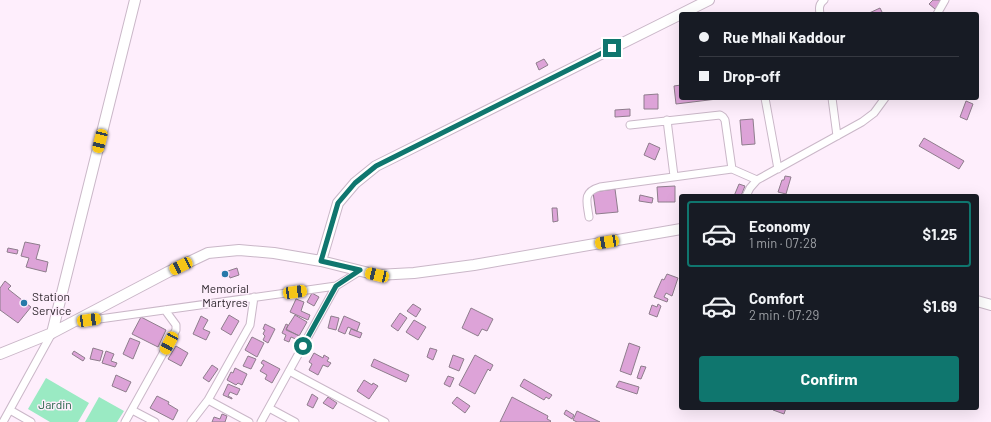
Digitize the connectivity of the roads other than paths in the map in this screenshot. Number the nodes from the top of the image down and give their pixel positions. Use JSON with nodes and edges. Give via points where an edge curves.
{"nodes":[{"id":1,"x":135,"y":0,"type":"edge"},
{"id":2,"x":709,"y":0,"type":"edge"},
{"id":3,"x":824,"y":0,"type":"edge"},
{"id":4,"x":945,"y":0,"type":"edge"},
{"id":5,"x":685,"y":12,"type":"edge"},
{"id":6,"x":820,"y":12,"type":"edge"},
{"id":7,"x":938,"y":12,"type":"edge"},
{"id":8,"x":679,"y":15,"type":"edge"},
{"id":9,"x":765,"y":100,"type":"edge"},
{"id":10,"x":832,"y":100,"type":"edge"},
{"id":11,"x":884,"y":100,"type":"edge"},
{"id":12,"x":667,"y":120,"type":"junction"},
{"id":13,"x":630,"y":125,"type":"dead end"},
{"id":14,"x":837,"y":136,"type":"junction"},
{"id":15,"x":732,"y":169,"type":"junction"},
{"id":16,"x":778,"y":169,"type":"junction"},
{"id":17,"x":674,"y":176,"type":"junction"},
{"id":18,"x":757,"y":180,"type":"junction"},
{"id":19,"x":747,"y":194,"type":"edge"},
{"id":20,"x":589,"y":217,"type":"dead end"},
{"id":21,"x":679,"y":229,"type":"edge"},
{"id":22,"x":321,"y":261,"type":"junction"},
{"id":23,"x":360,"y":270,"type":"junction"},
{"id":24,"x":336,"y":286,"type":"junction"},
{"id":25,"x":254,"y":298,"type":"junction"},
{"id":26,"x":979,"y":302,"type":"edge"},
{"id":27,"x":991,"y":305,"type":"edge"},
{"id":28,"x":165,"y":310,"type":"junction"},
{"id":29,"x":73,"y":322,"type":"junction"},
{"id":30,"x":52,"y":333,"type":"junction"},
{"id":31,"x":0,"y":354,"type":"edge"},
{"id":32,"x":289,"y":371,"type":"junction"},
{"id":33,"x":208,"y":400,"type":"junction"},
{"id":34,"x":269,"y":408,"type":"junction"},
{"id":35,"x":10,"y":410,"type":"junction"},
{"id":36,"x":132,"y":410,"type":"junction"},
{"id":37,"x":3,"y":422,"type":"edge"},
{"id":38,"x":31,"y":422,"type":"edge"},
{"id":39,"x":125,"y":422,"type":"edge"},
{"id":40,"x":155,"y":422,"type":"edge"},
{"id":41,"x":191,"y":422,"type":"edge"},
{"id":42,"x":248,"y":422,"type":"edge"},
{"id":43,"x":261,"y":422,"type":"edge"},
{"id":44,"x":295,"y":422,"type":"edge"},
{"id":45,"x":386,"y":422,"type":"edge"}],
"edges":[{"from":1,"to":30,"type":"main road"},
{"from":2,"to":5,"type":"main road"},
{"from":3,"to":6,"type":"street","via":[[819,7]]},
{"from":4,"to":7,"type":"street"},
{"from":8,"to":22,"type":"main road","via":[[376,166],[355,183],[338,203]]},
{"from":9,"to":16,"type":"street"},
{"from":10,"to":14,"type":"street"},
{"from":11,"to":14,"type":"street","via":[[874,113]]},
{"from":12,"to":13,"type":"street"},
{"from":12,"to":15,"type":"street","via":[[720,114],[725,120]]},
{"from":12,"to":17,"type":"street"},
{"from":14,"to":16,"type":"street"},
{"from":15,"to":17,"type":"street"},
{"from":15,"to":18,"type":"street"},
{"from":16,"to":18,"type":"street"},
{"from":17,"to":20,"type":"street","via":[[592,189],[587,197]]},
{"from":18,"to":19,"type":"street"},
{"from":21,"to":23,"type":"main road","via":[[414,273],[377,275]]},
{"from":22,"to":23,"type":"main road"},
{"from":22,"to":29,"type":"main road","via":[[239,250],[208,253]]},
{"from":23,"to":24,"type":"street"},
{"from":24,"to":25,"type":"street"},
{"from":24,"to":32,"type":"street"},
{"from":25,"to":28,"type":"street"},
{"from":25,"to":33,"type":"street","via":[[250,325]]},
{"from":26,"to":27,"type":"main road"},
{"from":28,"to":29,"type":"street"},
{"from":28,"to":36,"type":"street","via":[[176,324],[176,330]]},
{"from":29,"to":30,"type":"main road"},
{"from":30,"to":31,"type":"main road"},
{"from":30,"to":35,"type":"street"},
{"from":32,"to":34,"type":"street"},
{"from":32,"to":45,"type":"street"},
{"from":33,"to":41,"type":"street"},
{"from":33,"to":42,"type":"street"},
{"from":34,"to":43,"type":"street"},
{"from":34,"to":44,"type":"street"},
{"from":35,"to":37,"type":"street"},
{"from":35,"to":38,"type":"street"},
{"from":36,"to":39,"type":"street"},
{"from":36,"to":40,"type":"street"}]}
